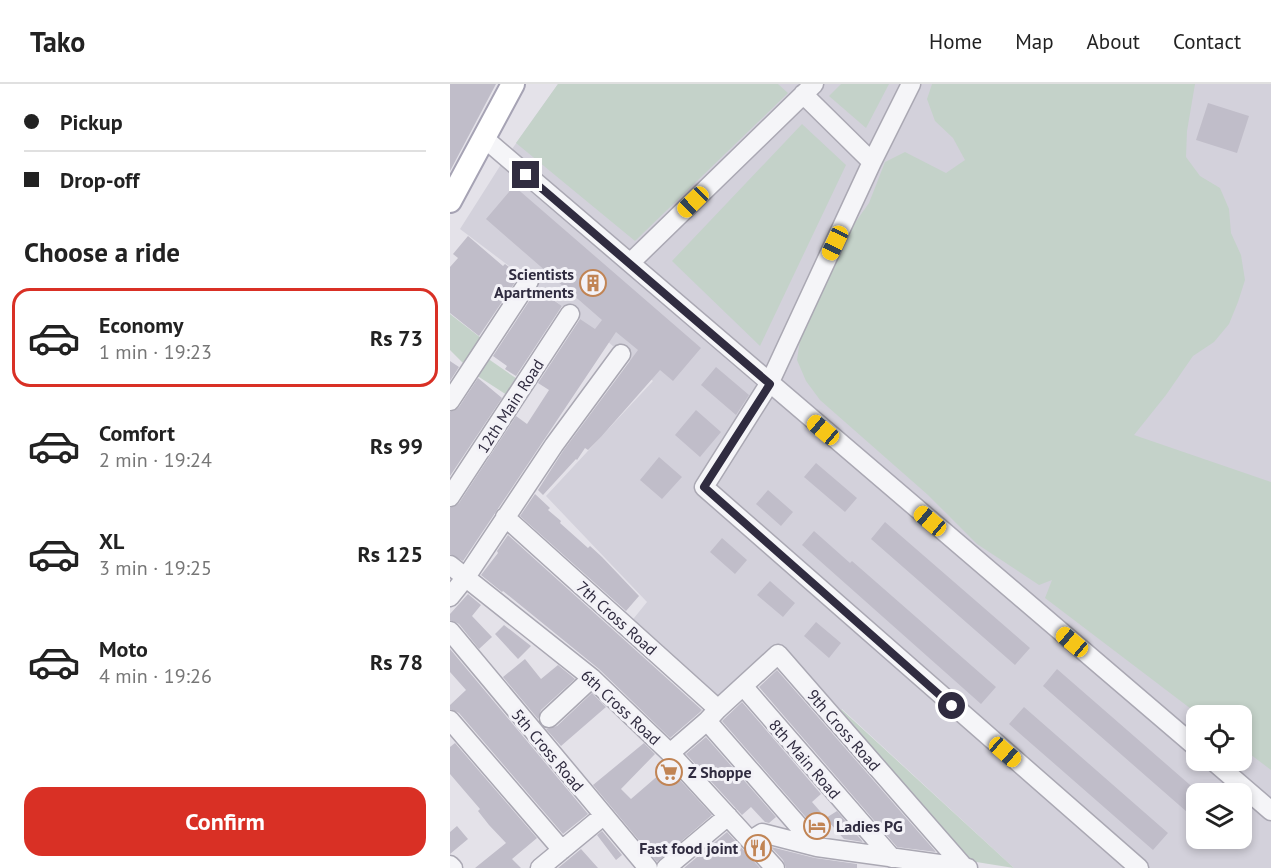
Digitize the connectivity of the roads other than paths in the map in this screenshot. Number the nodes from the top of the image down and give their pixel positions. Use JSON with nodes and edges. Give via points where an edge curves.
{"nodes":[{"id":1,"x":513,"y":84,"type":"edge"},
{"id":2,"x":910,"y":84,"type":"edge"},
{"id":3,"x":809,"y":89,"type":"edge"},
{"id":4,"x":484,"y":138,"type":"junction"},
{"id":5,"x":872,"y":162,"type":"junction"},
{"id":6,"x":450,"y":201,"type":"edge"},
{"id":7,"x":630,"y":263,"type":"junction"},
{"id":8,"x":530,"y":281,"type":"dead end"},
{"id":9,"x":570,"y":314,"type":"dead end"},
{"id":10,"x":621,"y":354,"type":"dead end"},
{"id":11,"x":770,"y":384,"type":"junction"},
{"id":12,"x":450,"y":401,"type":"edge"},
{"id":13,"x":450,"y":497,"type":"edge"},
{"id":14,"x":505,"y":517,"type":"junction"},
{"id":15,"x":450,"y":565,"type":"edge"},
{"id":16,"x":466,"y":577,"type":"junction"},
{"id":17,"x":450,"y":597,"type":"edge"},
{"id":18,"x":450,"y":631,"type":"edge"},
{"id":19,"x":592,"y":678,"type":"junction"},
{"id":20,"x":743,"y":686,"type":"junction"},
{"id":21,"x":713,"y":715,"type":"junction"},
{"id":22,"x":549,"y":718,"type":"dead end"},
{"id":23,"x":450,"y":720,"type":"edge"},
{"id":24,"x":1186,"y":739,"type":"edge"},
{"id":25,"x":670,"y":753,"type":"junction"},
{"id":26,"x":1225,"y":771,"type":"edge"},
{"id":27,"x":1271,"y":811,"type":"edge"},
{"id":28,"x":603,"y":816,"type":"junction"},
{"id":29,"x":729,"y":816,"type":"junction"},
{"id":30,"x":751,"y":840,"type":"junction"},
{"id":31,"x":817,"y":847,"type":"junction"},
{"id":32,"x":562,"y":850,"type":"junction"},
{"id":33,"x":891,"y":858,"type":"junction"},
{"id":34,"x":540,"y":868,"type":"edge"},
{"id":35,"x":648,"y":868,"type":"edge"},
{"id":36,"x":666,"y":868,"type":"edge"},
{"id":37,"x":775,"y":868,"type":"edge"},
{"id":38,"x":966,"y":868,"type":"edge"},
{"id":39,"x":1139,"y":868,"type":"edge"}],
"edges":[{"from":1,"to":4,"type":"main road"},
{"from":2,"to":5,"type":"street"},
{"from":3,"to":5,"type":"street"},
{"from":3,"to":7,"type":"street"},
{"from":4,"to":6,"type":"main road"},
{"from":4,"to":7,"type":"street"},
{"from":5,"to":11,"type":"street"},
{"from":7,"to":11,"type":"street"},
{"from":8,"to":12,"type":"street"},
{"from":9,"to":13,"type":"street","name":"12th Main Road"},
{"from":10,"to":14,"type":"street"},
{"from":11,"to":24,"type":"street"},
{"from":11,"to":39,"type":"street","via":[[704,487]]},
{"from":14,"to":16,"type":"street"},
{"from":14,"to":21,"type":"street","name":"7th Cross Road"},
{"from":15,"to":16,"type":"street","name":"6th Cross Road"},
{"from":16,"to":17,"type":"street"},
{"from":16,"to":19,"type":"street","name":"6th Cross Road"},
{"from":18,"to":28,"type":"street","name":"5th Cross Road"},
{"from":19,"to":22,"type":"street"},
{"from":19,"to":25,"type":"street","name":"6th Cross Road"},
{"from":20,"to":21,"type":"street","name":"9th Cross Road"},
{"from":20,"to":33,"type":"street","name":"8th Main Road"},
{"from":20,"to":38,"type":"street","name":"9th Cross Road","via":[[778,654]]},
{"from":21,"to":25,"type":"street"},
{"from":21,"to":31,"type":"street","name":"7th Cross Road"},
{"from":23,"to":32,"type":"street"},
{"from":25,"to":29,"type":"street","name":"6th Cross Road"},
{"from":26,"to":27,"type":"street"},
{"from":28,"to":32,"type":"street"},
{"from":28,"to":35,"type":"street","name":"5th Cross Road"},
{"from":29,"to":30,"type":"street","name":"6th Cross Road"},
{"from":29,"to":36,"type":"street"},
{"from":30,"to":31,"type":"street","via":[[762,833]]},
{"from":30,"to":37,"type":"street","name":"6th Cross Road"},
{"from":31,"to":33,"type":"street"},
{"from":32,"to":34,"type":"street"},
{"from":33,"to":38,"type":"street"}]}
